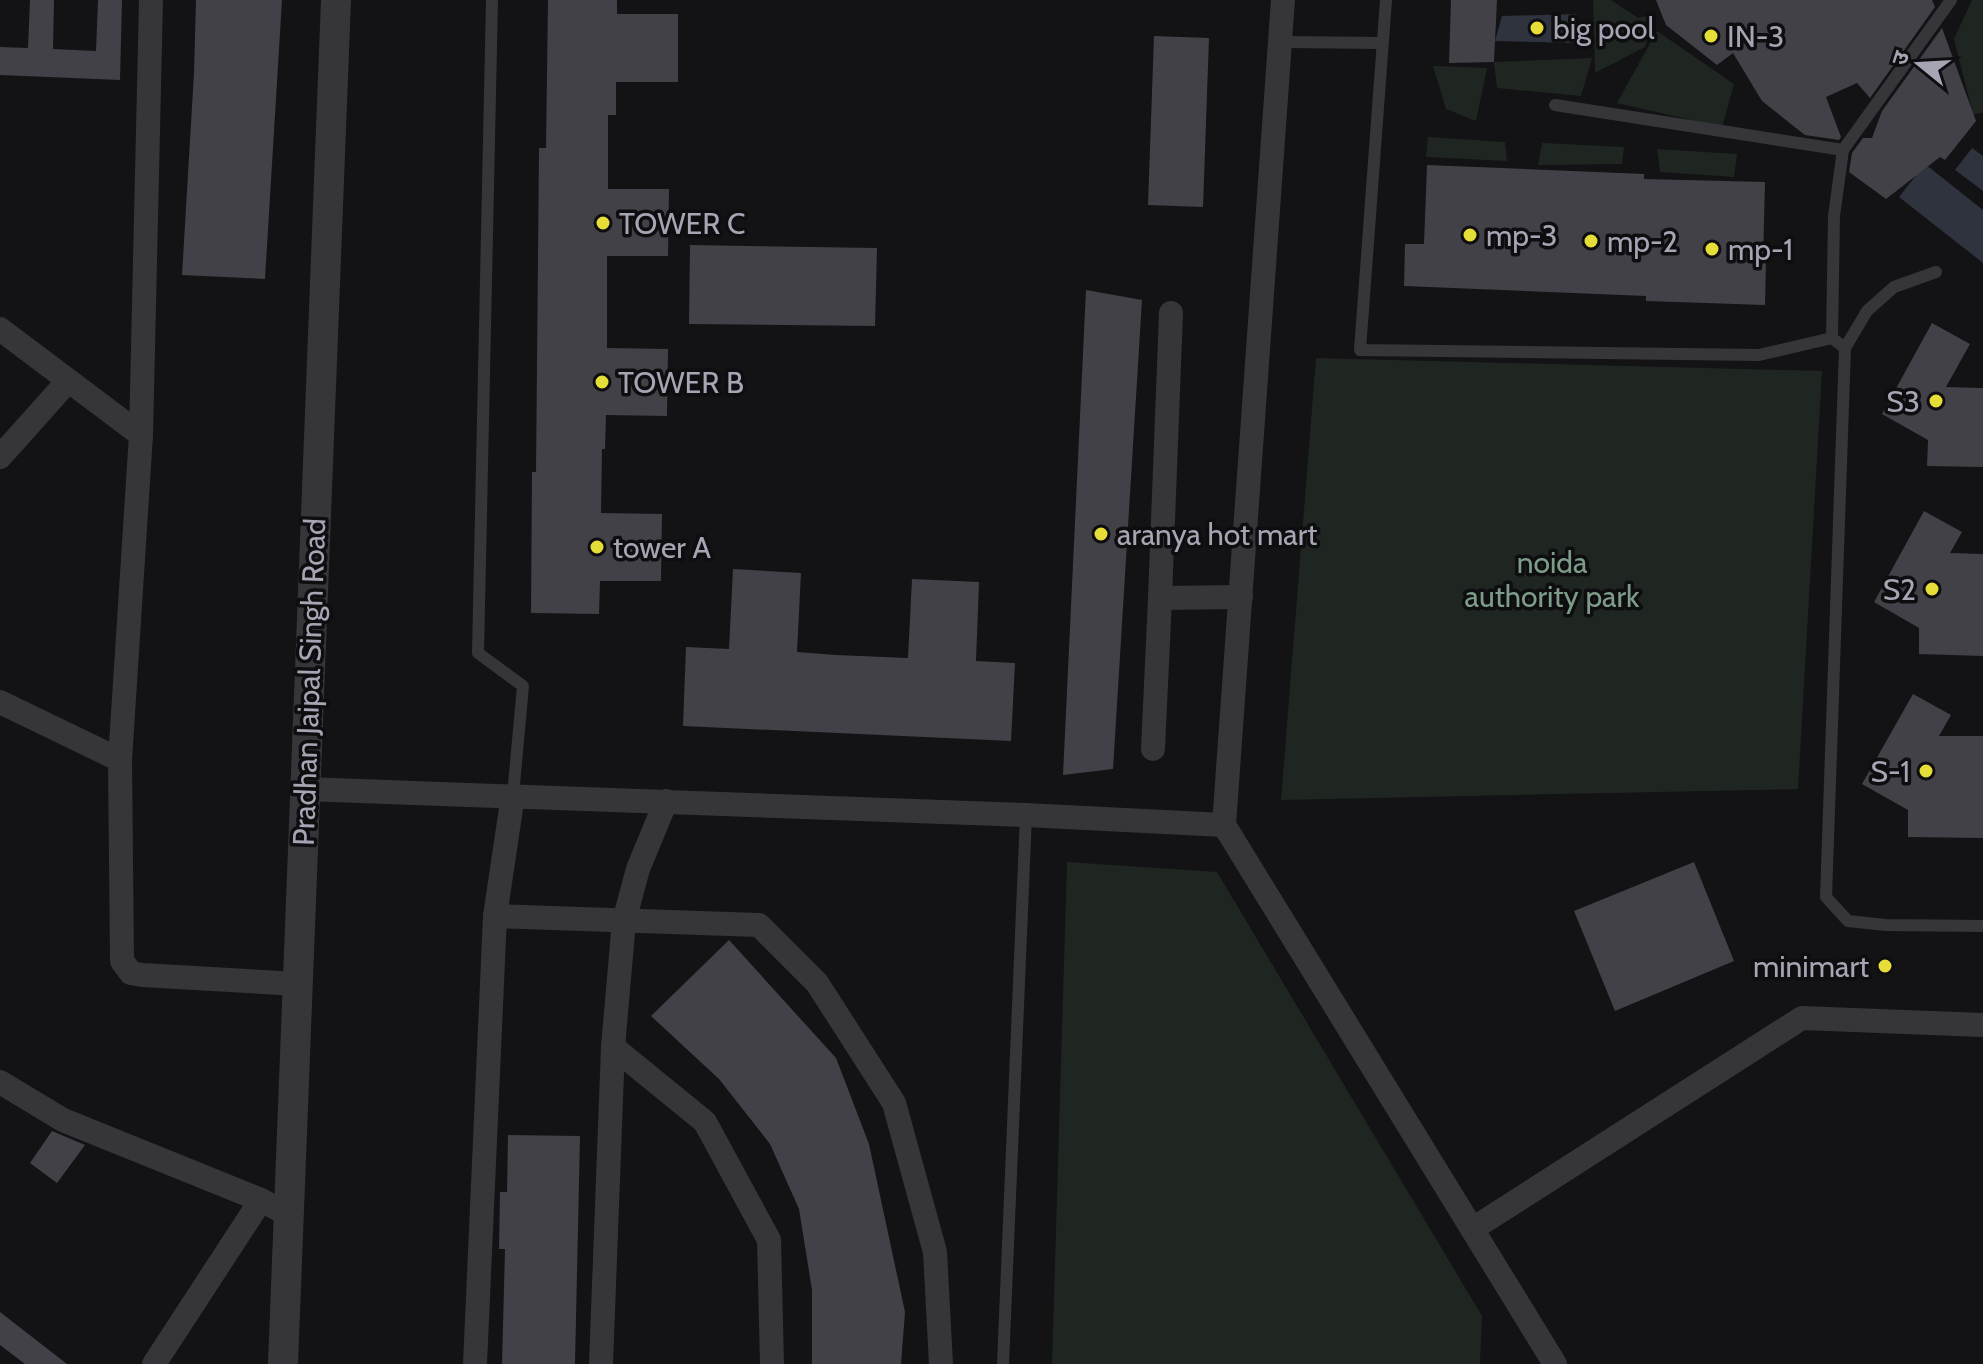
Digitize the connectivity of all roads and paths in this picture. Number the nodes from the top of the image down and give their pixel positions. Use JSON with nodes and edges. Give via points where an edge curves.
{"nodes":[{"id":1,"x":151,"y":0,"type":"edge"},
{"id":2,"x":336,"y":0,"type":"edge"},
{"id":3,"x":492,"y":0,"type":"edge"},
{"id":4,"x":1283,"y":0,"type":"edge"},
{"id":5,"x":1386,"y":0,"type":"edge"},
{"id":6,"x":1951,"y":0,"type":"edge"},
{"id":7,"x":1281,"y":42,"type":"junction"},
{"id":8,"x":1382,"y":43,"type":"junction"},
{"id":9,"x":1555,"y":105,"type":"dead end"},
{"id":10,"x":1843,"y":150,"type":"junction"},
{"id":11,"x":1936,"y":272,"type":"dead end"},
{"id":12,"x":1171,"y":313,"type":"dead end"},
{"id":13,"x":0,"y":329,"type":"edge"},
{"id":14,"x":1832,"y":338,"type":"junction"},
{"id":15,"x":1845,"y":348,"type":"junction"},
{"id":16,"x":68,"y":381,"type":"junction"},
{"id":17,"x":141,"y":435,"type":"junction"},
{"id":18,"x":0,"y":457,"type":"edge"},
{"id":19,"x":1241,"y":597,"type":"junction"},
{"id":20,"x":1160,"y":598,"type":"junction"},
{"id":21,"x":3,"y":710,"type":"edge"},
{"id":22,"x":1153,"y":749,"type":"dead end"},
{"id":23,"x":120,"y":760,"type":"junction"},
{"id":24,"x":305,"y":789,"type":"junction"},
{"id":25,"x":513,"y":795,"type":"junction"},
{"id":26,"x":666,"y":801,"type":"junction"},
{"id":27,"x":1026,"y":815,"type":"junction"},
{"id":28,"x":1224,"y":825,"type":"junction"},
{"id":29,"x":495,"y":916,"type":"junction"},
{"id":30,"x":624,"y":921,"type":"junction"},
{"id":31,"x":1983,"y":926,"type":"edge"},
{"id":32,"x":298,"y":984,"type":"junction"},
{"id":33,"x":1983,"y":1025,"type":"edge"},
{"id":34,"x":613,"y":1047,"type":"junction"},
{"id":35,"x":0,"y":1082,"type":"edge"},
{"id":36,"x":261,"y":1200,"type":"junction"},
{"id":37,"x":289,"y":1215,"type":"junction"},
{"id":38,"x":1474,"y":1228,"type":"junction"},
{"id":39,"x":154,"y":1364,"type":"edge"},
{"id":40,"x":283,"y":1364,"type":"edge"},
{"id":41,"x":475,"y":1364,"type":"edge"},
{"id":42,"x":601,"y":1364,"type":"edge"},
{"id":43,"x":772,"y":1364,"type":"edge"},
{"id":44,"x":941,"y":1364,"type":"edge"},
{"id":45,"x":1003,"y":1364,"type":"edge"},
{"id":46,"x":1555,"y":1364,"type":"edge"}],
"edges":[{"from":1,"to":17,"type":"street"},
{"from":2,"to":24,"type":"street","name":"Pradhan Jaipal Singh Road"},
{"from":3,"to":25,"type":"lane","via":[[478,653],[523,686]]},
{"from":4,"to":7,"type":"street"},
{"from":5,"to":8,"type":"lane"},
{"from":6,"to":10,"type":"lane"},
{"from":7,"to":8,"type":"lane"},
{"from":7,"to":19,"type":"street"},
{"from":8,"to":14,"type":"lane","via":[[1360,350],[1759,355]]},
{"from":9,"to":10,"type":"lane"},
{"from":10,"to":14,"type":"lane","via":[[1834,216]]},
{"from":11,"to":15,"type":"lane","via":[[1894,287],[1867,311]]},
{"from":12,"to":20,"type":"street"},
{"from":13,"to":16,"type":"street"},
{"from":14,"to":15,"type":"lane"},
{"from":15,"to":31,"type":"lane","via":[[1826,897],[1848,921]]},
{"from":16,"to":17,"type":"street"},
{"from":16,"to":18,"type":"street"},
{"from":17,"to":23,"type":"street"},
{"from":19,"to":20,"type":"street"},
{"from":19,"to":28,"type":"street"},
{"from":20,"to":22,"type":"street"},
{"from":21,"to":23,"type":"street"},
{"from":23,"to":32,"type":"street","via":[[126,968],[142,975]]},
{"from":24,"to":25,"type":"street"},
{"from":24,"to":32,"type":"street","name":"Pradhan Jaipal Singh Road"},
{"from":25,"to":26,"type":"street"},
{"from":25,"to":29,"type":"street"},
{"from":26,"to":27,"type":"street"},
{"from":26,"to":30,"type":"street"},
{"from":27,"to":28,"type":"street"},
{"from":27,"to":45,"type":"lane"},
{"from":28,"to":38,"type":"street"},
{"from":29,"to":30,"type":"street"},
{"from":29,"to":41,"type":"street"},
{"from":30,"to":34,"type":"street"},
{"from":30,"to":44,"type":"street","via":[[759,925],[817,983],[894,1103],[935,1252]]},
{"from":32,"to":37,"type":"street","name":"Pradhan Jaipal Singh Road"},
{"from":33,"to":38,"type":"street","via":[[1802,1018]]},
{"from":34,"to":42,"type":"street"},
{"from":34,"to":43,"type":"street","via":[[705,1122],[769,1240]]},
{"from":35,"to":36,"type":"street","via":[[63,1120]]},
{"from":36,"to":37,"type":"street"},
{"from":36,"to":39,"type":"street"},
{"from":37,"to":40,"type":"street","name":"Pradhan Jaipal Singh Road"},
{"from":38,"to":46,"type":"street"}]}
